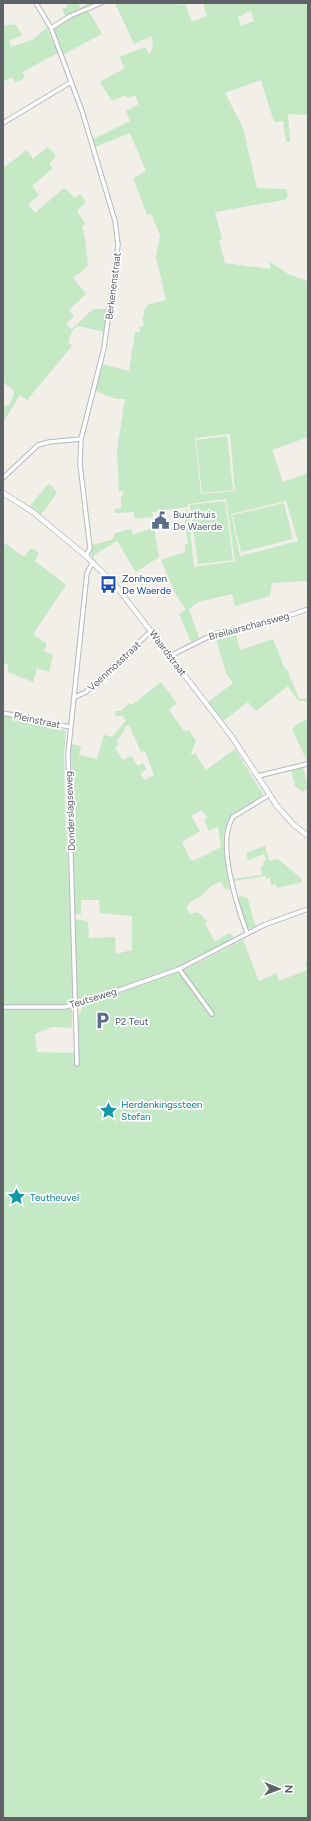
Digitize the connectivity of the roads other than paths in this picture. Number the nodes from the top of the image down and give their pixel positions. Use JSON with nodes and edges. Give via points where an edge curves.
{"nodes":[{"id":1,"x":36,"y":3,"type":"edge"},
{"id":2,"x":101,"y":3,"type":"edge"},
{"id":3,"x":51,"y":28,"type":"junction"},
{"id":4,"x":72,"y":82,"type":"junction"},
{"id":5,"x":3,"y":123,"type":"edge"},
{"id":6,"x":81,"y":439,"type":"junction"},
{"id":7,"x":3,"y":478,"type":"edge"},
{"id":8,"x":3,"y":493,"type":"edge"},
{"id":9,"x":86,"y":556,"type":"junction"},
{"id":10,"x":93,"y":562,"type":"junction"},
{"id":11,"x":308,"y":609,"type":"edge"},
{"id":12,"x":151,"y":631,"type":"junction"},
{"id":13,"x":170,"y":656,"type":"junction"},
{"id":14,"x":75,"y":697,"type":"junction"},
{"id":15,"x":3,"y":713,"type":"edge"},
{"id":16,"x":70,"y":727,"type":"junction"},
{"id":17,"x":307,"y":764,"type":"edge"},
{"id":18,"x":258,"y":776,"type":"junction"},
{"id":19,"x":269,"y":794,"type":"junction"},
{"id":20,"x":308,"y":836,"type":"edge"},
{"id":21,"x":308,"y":909,"type":"edge"},
{"id":22,"x":247,"y":933,"type":"junction"},
{"id":23,"x":179,"y":969,"type":"junction"},
{"id":24,"x":75,"y":1005,"type":"junction"},
{"id":25,"x":3,"y":1007,"type":"edge"},
{"id":26,"x":212,"y":1014,"type":"dead end"},
{"id":27,"x":77,"y":1064,"type":"dead end"}],
"edges":[{"from":1,"to":3,"type":"street","name":"Berkenenstraat"},
{"from":2,"to":3,"type":"street","via":[[70,16]]},
{"from":3,"to":4,"type":"street","name":"Berkenenstraat"},
{"from":4,"to":5,"type":"street"},
{"from":4,"to":6,"type":"street","name":"Berkenenstraat","via":[[116,221],[118,245],[105,342]]},
{"from":6,"to":7,"type":"street","via":[[38,445]]},
{"from":6,"to":9,"type":"street","name":"Berkenenstraat","via":[[80,464],[90,548]]},
{"from":8,"to":9,"type":"street","name":"Waardstraat","via":[[33,512]]},
{"from":9,"to":10,"type":"street","name":"Waardstraat"},
{"from":10,"to":12,"type":"street","name":"Waardstraat","via":[[116,586]]},
{"from":10,"to":14,"type":"street","name":"Donderslagseweg","via":[[88,573]]},
{"from":11,"to":13,"type":"street","name":"Breilaarschansweg","via":[[212,635]]},
{"from":12,"to":13,"type":"street","name":"Waardstraat"},
{"from":12,"to":14,"type":"street","name":"Veenmosstraat","via":[[86,692]]},
{"from":13,"to":18,"type":"street","name":"Waardstraat","via":[[232,737]]},
{"from":14,"to":16,"type":"street","name":"Donderslagseweg"},
{"from":15,"to":16,"type":"street","name":"Pleinstraat"},
{"from":16,"to":24,"type":"street","name":"Donderslagseweg","via":[[68,780]]},
{"from":17,"to":18,"type":"street"},
{"from":18,"to":19,"type":"street","name":"Waardstraat"},
{"from":19,"to":20,"type":"street","name":"Waardstraat","via":[[284,815]]},
{"from":19,"to":22,"type":"street","via":[[232,817],[227,832],[231,879]]},
{"from":21,"to":22,"type":"street","name":"Teutseweg"},
{"from":22,"to":23,"type":"street","name":"Teutseweg"},
{"from":23,"to":24,"type":"street","name":"Teutseweg"},
{"from":23,"to":26,"type":"street"},
{"from":24,"to":25,"type":"street","name":"Teutseweg"},
{"from":24,"to":27,"type":"street","name":"Donderslagseweg"}]}
